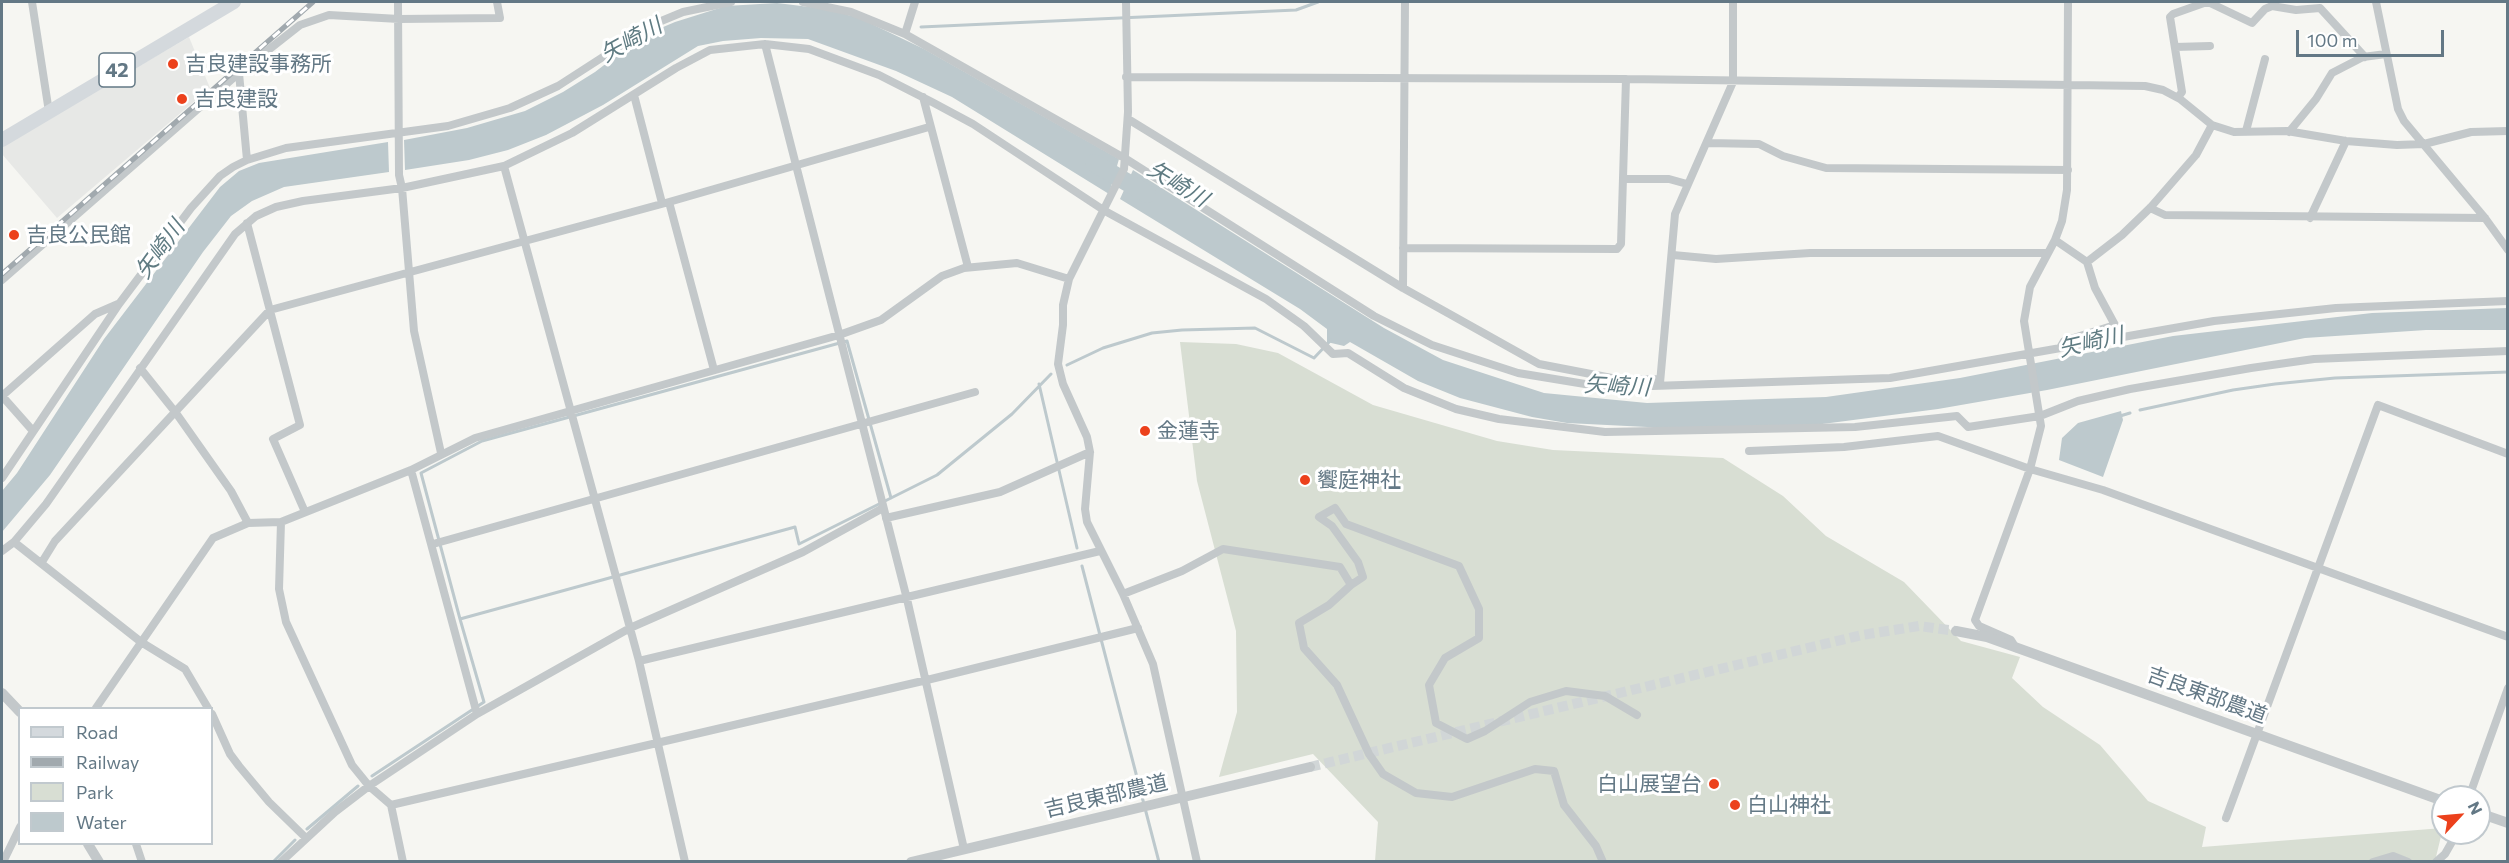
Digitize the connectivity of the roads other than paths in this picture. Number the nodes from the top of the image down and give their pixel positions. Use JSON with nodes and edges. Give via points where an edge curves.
{"nodes":[{"id":1,"x":32,"y":2,"type":"edge"},
{"id":2,"x":234,"y":2,"type":"edge"},
{"id":3,"x":398,"y":2,"type":"edge"},
{"id":4,"x":497,"y":2,"type":"edge"},
{"id":5,"x":731,"y":2,"type":"edge"},
{"id":6,"x":803,"y":2,"type":"edge"},
{"id":7,"x":915,"y":2,"type":"edge"},
{"id":8,"x":1405,"y":2,"type":"edge"},
{"id":9,"x":1733,"y":2,"type":"edge"},
{"id":10,"x":2068,"y":2,"type":"edge"},
{"id":11,"x":2376,"y":2,"type":"edge"},
{"id":12,"x":1126,"y":5,"type":"edge"},
{"id":13,"x":2323,"y":5,"type":"edge"},
{"id":14,"x":399,"y":19,"type":"junction"},
{"id":15,"x":905,"y":34,"type":"junction"},
{"id":16,"x":765,"y":44,"type":"junction"},
{"id":17,"x":2210,"y":46,"type":"dead end"},
{"id":18,"x":2175,"y":47,"type":"junction"},
{"id":19,"x":2386,"y":54,"type":"junction"},
{"id":20,"x":2365,"y":57,"type":"junction"},
{"id":21,"x":2265,"y":59,"type":"dead end"},
{"id":22,"x":239,"y":73,"type":"junction"},
{"id":23,"x":1126,"y":77,"type":"junction"},
{"id":24,"x":1403,"y":78,"type":"junction"},
{"id":25,"x":1626,"y":79,"type":"junction"},
{"id":26,"x":1733,"y":82,"type":"junction"},
{"id":27,"x":2067,"y":86,"type":"junction"},
{"id":28,"x":634,"y":95,"type":"junction"},
{"id":29,"x":923,"y":97,"type":"junction"},
{"id":30,"x":2178,"y":98,"type":"junction"},
{"id":31,"x":49,"y":112,"type":"junction"},
{"id":32,"x":1128,"y":119,"type":"junction"},
{"id":33,"x":2212,"y":125,"type":"junction"},
{"id":34,"x":929,"y":127,"type":"junction"},
{"id":35,"x":2246,"y":131,"type":"junction"},
{"id":36,"x":2508,"y":131,"type":"edge"},
{"id":37,"x":2289,"y":132,"type":"junction"},
{"id":38,"x":398,"y":138,"type":"junction"},
{"id":39,"x":2,"y":140,"type":"edge"},
{"id":40,"x":2346,"y":141,"type":"junction"},
{"id":41,"x":1708,"y":143,"type":"junction"},
{"id":42,"x":2424,"y":144,"type":"junction"},
{"id":43,"x":1126,"y":159,"type":"junction"},
{"id":44,"x":246,"y":160,"type":"junction"},
{"id":45,"x":797,"y":165,"type":"junction"},
{"id":46,"x":504,"y":166,"type":"junction"},
{"id":47,"x":2068,"y":170,"type":"junction"},
{"id":48,"x":1624,"y":179,"type":"junction"},
{"id":49,"x":1687,"y":184,"type":"junction"},
{"id":50,"x":402,"y":188,"type":"junction"},
{"id":51,"x":665,"y":203,"type":"junction"},
{"id":52,"x":2150,"y":208,"type":"junction"},
{"id":53,"x":1105,"y":211,"type":"junction"},
{"id":54,"x":2310,"y":218,"type":"junction"},
{"id":55,"x":2485,"y":218,"type":"junction"},
{"id":56,"x":247,"y":223,"type":"junction"},
{"id":57,"x":2055,"y":240,"type":"junction"},
{"id":58,"x":526,"y":242,"type":"junction"},
{"id":59,"x":1403,"y":248,"type":"junction"},
{"id":60,"x":2508,"y":250,"type":"edge"},
{"id":61,"x":2046,"y":253,"type":"junction"},
{"id":62,"x":1673,"y":255,"type":"junction"},
{"id":63,"x":2087,"y":262,"type":"junction"},
{"id":64,"x":968,"y":267,"type":"junction"},
{"id":65,"x":408,"y":274,"type":"junction"},
{"id":66,"x":1069,"y":279,"type":"junction"},
{"id":67,"x":2,"y":280,"type":"edge"},
{"id":68,"x":1403,"y":288,"type":"junction"},
{"id":69,"x":2508,"y":301,"type":"edge"},
{"id":70,"x":119,"y":304,"type":"junction"},
{"id":71,"x":270,"y":310,"type":"junction"},
{"id":72,"x":839,"y":335,"type":"junction"},
{"id":73,"x":2060,"y":346,"type":"junction"},
{"id":74,"x":2508,"y":351,"type":"edge"},
{"id":75,"x":140,"y":368,"type":"junction"},
{"id":76,"x":714,"y":370,"type":"junction"},
{"id":77,"x":1660,"y":383,"type":"junction"},
{"id":78,"x":975,"y":392,"type":"dead end"},
{"id":79,"x":2,"y":396,"type":"edge"},
{"id":80,"x":2040,"y":411,"type":"junction"},
{"id":81,"x":570,"y":412,"type":"junction"},
{"id":82,"x":176,"y":413,"type":"junction"},
{"id":83,"x":863,"y":422,"type":"junction"},
{"id":84,"x":33,"y":431,"type":"junction"},
{"id":85,"x":1749,"y":451,"type":"dead end"},
{"id":86,"x":1090,"y":452,"type":"junction"},
{"id":87,"x":441,"y":453,"type":"junction"},
{"id":88,"x":2508,"y":454,"type":"edge"},
{"id":89,"x":2031,"y":469,"type":"junction"},
{"id":90,"x":411,"y":470,"type":"junction"},
{"id":91,"x":2,"y":478,"type":"edge"},
{"id":92,"x":593,"y":498,"type":"junction"},
{"id":93,"x":883,"y":508,"type":"junction"},
{"id":94,"x":305,"y":512,"type":"junction"},
{"id":95,"x":886,"y":518,"type":"junction"},
{"id":96,"x":281,"y":522,"type":"junction"},
{"id":97,"x":248,"y":523,"type":"junction"},
{"id":98,"x":14,"y":542,"type":"junction"},
{"id":99,"x":433,"y":544,"type":"junction"},
{"id":100,"x":2,"y":551,"type":"edge"},
{"id":101,"x":1100,"y":551,"type":"junction"},
{"id":102,"x":42,"y":562,"type":"junction"},
{"id":103,"x":2318,"y":568,"type":"junction"},
{"id":104,"x":1351,"y":585,"type":"junction"},
{"id":105,"x":1123,"y":594,"type":"junction"},
{"id":106,"x":907,"y":599,"type":"junction"},
{"id":107,"x":630,"y":628,"type":"junction"},
{"id":108,"x":1138,"y":628,"type":"junction"},
{"id":109,"x":1956,"y":631,"type":"tunnel mouth"},
{"id":110,"x":2508,"y":637,"type":"edge"},
{"id":111,"x":141,"y":642,"type":"junction"},
{"id":112,"x":2016,"y":648,"type":"junction"},
{"id":113,"x":639,"y":661,"type":"junction"},
{"id":114,"x":927,"y":680,"type":"junction"},
{"id":115,"x":2508,"y":688,"type":"edge"},
{"id":116,"x":2,"y":693,"type":"edge"},
{"id":117,"x":97,"y":707,"type":"edge"},
{"id":118,"x":207,"y":707,"type":"edge"},
{"id":119,"x":18,"y":710,"type":"edge"},
{"id":120,"x":477,"y":714,"type":"junction"},
{"id":121,"x":1637,"y":715,"type":"dead end"},
{"id":122,"x":213,"y":716,"type":"edge"},
{"id":123,"x":2256,"y":733,"type":"junction"},
{"id":124,"x":658,"y":743,"type":"junction"},
{"id":125,"x":1310,"y":767,"type":"tunnel mouth"},
{"id":126,"x":2473,"y":785,"type":"edge"},
{"id":127,"x":369,"y":786,"type":"junction"},
{"id":128,"x":2431,"y":797,"type":"edge"},
{"id":129,"x":1182,"y":799,"type":"junction"},
{"id":130,"x":391,"y":805,"type":"junction"},
{"id":131,"x":2491,"y":817,"type":"edge"},
{"id":132,"x":2226,"y":818,"type":"dead end"},
{"id":133,"x":2508,"y":823,"type":"edge"},
{"id":134,"x":18,"y":831,"type":"edge"},
{"id":135,"x":306,"y":838,"type":"junction"},
{"id":136,"x":89,"y":845,"type":"edge"},
{"id":137,"x":137,"y":845,"type":"edge"},
{"id":138,"x":2450,"y":845,"type":"edge"},
{"id":139,"x":964,"y":849,"type":"junction"},
{"id":140,"x":3,"y":861,"type":"edge"},
{"id":141,"x":99,"y":861,"type":"edge"},
{"id":142,"x":142,"y":861,"type":"edge"},
{"id":143,"x":281,"y":861,"type":"edge"},
{"id":144,"x":403,"y":861,"type":"edge"},
{"id":145,"x":685,"y":861,"type":"edge"},
{"id":146,"x":910,"y":861,"type":"edge"},
{"id":147,"x":1197,"y":861,"type":"edge"},
{"id":148,"x":1603,"y":861,"type":"edge"},
{"id":149,"x":2373,"y":861,"type":"edge"},
{"id":150,"x":2408,"y":861,"type":"edge"},
{"id":151,"x":2436,"y":861,"type":"edge"}],
"edges":[{"from":1,"to":31,"type":"street"},
{"from":2,"to":31,"type":"main road","number":"42"},
{"from":3,"to":14,"type":"street"},
{"from":4,"to":14,"type":"street","via":[[500,18]]},
{"from":5,"to":38,"type":"street","via":[[683,12],[654,24],[558,86],[510,108]]},
{"from":6,"to":15,"type":"street","via":[[851,12]]},
{"from":7,"to":15,"type":"street"},
{"from":8,"to":24,"type":"street"},
{"from":9,"to":26,"type":"street"},
{"from":10,"to":27,"type":"street"},
{"from":11,"to":19,"type":"street"},
{"from":12,"to":23,"type":"street"},
{"from":13,"to":18,"type":"street","via":[[2296,10],[2272,6],[2252,23],[2204,3],[2170,17]]},
{"from":13,"to":20,"type":"street"},
{"from":14,"to":22,"type":"street","via":[[329,15],[312,20],[292,30]]},
{"from":14,"to":38,"type":"street"},
{"from":15,"to":43,"type":"street"},
{"from":16,"to":28,"type":"street","via":[[710,50]]},
{"from":16,"to":29,"type":"street","via":[[808,49],[879,75]]},
{"from":16,"to":45,"type":"street"},
{"from":17,"to":18,"type":"street"},
{"from":18,"to":30,"type":"street","via":[[2181,92]]},
{"from":19,"to":20,"type":"street"},
{"from":19,"to":42,"type":"street","via":[[2398,108]]},
{"from":20,"to":37,"type":"street","via":[[2332,73]]},
{"from":21,"to":35,"type":"street"},
{"from":22,"to":44,"type":"street"},
{"from":22,"to":67,"type":"street"},
{"from":23,"to":24,"type":"street"},
{"from":23,"to":32,"type":"street"},
{"from":24,"to":25,"type":"street"},
{"from":24,"to":59,"type":"street"},
{"from":25,"to":26,"type":"street"},
{"from":25,"to":48,"type":"street"},
{"from":26,"to":27,"type":"street"},
{"from":26,"to":41,"type":"street"},
{"from":27,"to":30,"type":"street","via":[[2145,86]]},
{"from":27,"to":47,"type":"street"},
{"from":28,"to":46,"type":"street","via":[[572,133]]},
{"from":28,"to":51,"type":"street"},
{"from":29,"to":34,"type":"street"},
{"from":29,"to":53,"type":"street","via":[[974,124]]},
{"from":30,"to":33,"type":"street"},
{"from":31,"to":39,"type":"main road","number":"42"},
{"from":32,"to":43,"type":"street"},
{"from":32,"to":68,"type":"street"},
{"from":33,"to":35,"type":"street","via":[[2223,130]]},
{"from":33,"to":52,"type":"street","via":[[2196,155]]},
{"from":34,"to":45,"type":"street"},
{"from":34,"to":64,"type":"street"},
{"from":35,"to":37,"type":"street"},
{"from":36,"to":42,"type":"street","via":[[2471,132]]},
{"from":37,"to":40,"type":"street"},
{"from":38,"to":44,"type":"street","via":[[286,148]]},
{"from":38,"to":50,"type":"street"},
{"from":40,"to":42,"type":"street"},
{"from":40,"to":54,"type":"street"},
{"from":41,"to":47,"type":"street","via":[[1759,144],[1783,156],[1826,168]]},
{"from":41,"to":49,"type":"street"},
{"from":42,"to":55,"type":"street"},
{"from":43,"to":53,"type":"street"},
{"from":43,"to":77,"type":"street","via":[[1374,315],[1432,345],[1518,373],[1591,386]]},
{"from":44,"to":70,"type":"street","via":[[220,176],[191,208]]},
{"from":45,"to":51,"type":"street"},
{"from":45,"to":72,"type":"street"},
{"from":46,"to":50,"type":"street"},
{"from":46,"to":58,"type":"street"},
{"from":47,"to":57,"type":"street","via":[[2065,207]]},
{"from":48,"to":49,"type":"street","via":[[1669,179]]},
{"from":48,"to":59,"type":"street","via":[[1621,244],[1617,249]]},
{"from":49,"to":62,"type":"street","via":[[1675,214]]},
{"from":50,"to":56,"type":"street","via":[[303,201],[265,212]]},
{"from":50,"to":65,"type":"street"},
{"from":51,"to":58,"type":"street"},
{"from":51,"to":76,"type":"street"},
{"from":52,"to":54,"type":"street","via":[[2165,215]]},
{"from":52,"to":63,"type":"street"},
{"from":53,"to":66,"type":"street"},
{"from":53,"to":80,"type":"street","via":[[1266,299],[1304,326],[1332,354],[1348,353],[1404,388],[1456,409],[1499,419],[1605,432],[1855,427],[1957,416],[1968,427]]},
{"from":54,"to":55,"type":"street"},
{"from":55,"to":60,"type":"street"},
{"from":56,"to":71,"type":"street"},
{"from":56,"to":75,"type":"street","via":[[235,234]]},
{"from":57,"to":61,"type":"street"},
{"from":57,"to":63,"type":"street"},
{"from":58,"to":65,"type":"street"},
{"from":58,"to":81,"type":"street"},
{"from":59,"to":68,"type":"street"},
{"from":61,"to":62,"type":"street","via":[[1810,253],[1716,259]]},
{"from":61,"to":80,"type":"street","via":[[2027,300],[2024,321]]},
{"from":62,"to":77,"type":"street"},
{"from":63,"to":73,"type":"street","via":[[2095,288],[2115,325],[2064,341]]},
{"from":64,"to":66,"type":"street","via":[[1017,263]]},
{"from":64,"to":72,"type":"street","via":[[942,276],[881,320]]},
{"from":65,"to":71,"type":"street"},
{"from":65,"to":87,"type":"street","via":[[414,331]]},
{"from":66,"to":86,"type":"street","via":[[1058,364]]},
{"from":68,"to":77,"type":"street","via":[[1539,364]]},
{"from":69,"to":73,"type":"street","via":[[2336,308],[2214,321]]},
{"from":70,"to":79,"type":"street","via":[[95,314]]},
{"from":70,"to":84,"type":"street"},
{"from":71,"to":82,"type":"street"},
{"from":71,"to":94,"type":"street","via":[[300,425],[273,438]]},
{"from":72,"to":76,"type":"street"},
{"from":72,"to":83,"type":"street"},
{"from":73,"to":77,"type":"street","via":[[1940,372],[1890,378]]},
{"from":74,"to":80,"type":"street","via":[[2314,359],[2130,389]]},
{"from":75,"to":82,"type":"street"},
{"from":75,"to":98,"type":"street","via":[[46,504]]},
{"from":76,"to":81,"type":"street"},
{"from":78,"to":83,"type":"street"},
{"from":79,"to":84,"type":"street"},
{"from":80,"to":89,"type":"street","via":[[2041,426]]},
{"from":81,"to":87,"type":"street","via":[[474,438]]},
{"from":81,"to":92,"type":"street"},
{"from":82,"to":97,"type":"street","via":[[231,491]]},
{"from":82,"to":102,"type":"street","via":[[55,541]]},
{"from":83,"to":92,"type":"street"},
{"from":83,"to":93,"type":"street"},
{"from":84,"to":91,"type":"street"},
{"from":85,"to":89,"type":"street","via":[[1844,447],[1938,436]]},
{"from":86,"to":95,"type":"street","via":[[1000,492]]},
{"from":86,"to":101,"type":"street","via":[[1085,509]]},
{"from":87,"to":90,"type":"street"},
{"from":88,"to":103,"type":"street","via":[[2378,405]]},
{"from":89,"to":103,"type":"street","via":[[2103,490]]},
{"from":89,"to":112,"type":"street","via":[[1975,620],[1979,626],[2011,640]]},
{"from":90,"to":94,"type":"street"},
{"from":90,"to":99,"type":"street"},
{"from":92,"to":99,"type":"street"},
{"from":92,"to":107,"type":"street"},
{"from":93,"to":95,"type":"street"},
{"from":93,"to":107,"type":"street","via":[[803,552]]},
{"from":94,"to":96,"type":"street"},
{"from":95,"to":106,"type":"street"},
{"from":96,"to":97,"type":"street"},
{"from":96,"to":127,"type":"street","via":[[279,589],[286,622],[352,765]]},
{"from":97,"to":111,"type":"street","via":[[213,538]]},
{"from":98,"to":100,"type":"street"},
{"from":98,"to":102,"type":"street"},
{"from":99,"to":120,"type":"street"},
{"from":101,"to":105,"type":"street"},
{"from":101,"to":106,"type":"street"},
{"from":102,"to":111,"type":"street"},
{"from":103,"to":110,"type":"street"},
{"from":103,"to":123,"type":"street"},
{"from":104,"to":105,"type":"street","via":[[1340,567],[1223,549],[1182,571]]},
{"from":104,"to":121,"type":"street","via":[[1363,577],[1358,562],[1332,526],[1319,517],[1335,508],[1346,524],[1460,566],[1479,609],[1479,638],[1445,658],[1429,685],[1436,723],[1467,740],[1530,702],[1566,691],[1605,696]]},
{"from":104,"to":148,"type":"street","via":[[1329,605],[1299,623],[1304,648],[1337,685],[1369,754],[1383,774],[1416,794],[1452,797],[1535,769],[1554,771],[1564,805]]},
{"from":105,"to":108,"type":"street"},
{"from":106,"to":113,"type":"street"},
{"from":106,"to":114,"type":"street"},
{"from":107,"to":113,"type":"street"},
{"from":107,"to":120,"type":"street"},
{"from":108,"to":114,"type":"street"},
{"from":108,"to":129,"type":"street","via":[[1161,691]]},
{"from":109,"to":112,"type":"street","name":"吉良東部農道"},
{"from":111,"to":117,"type":"street"},
{"from":111,"to":118,"type":"street","via":[[184,669]]},
{"from":112,"to":123,"type":"street","name":"吉良東部農道"},
{"from":113,"to":124,"type":"street"},
{"from":114,"to":124,"type":"street"},
{"from":114,"to":139,"type":"street"},
{"from":115,"to":126,"type":"street"},
{"from":116,"to":119,"type":"street"},
{"from":120,"to":127,"type":"street"},
{"from":122,"to":135,"type":"street","via":[[239,766]]},
{"from":123,"to":128,"type":"street","name":"吉良東部農道"},
{"from":123,"to":132,"type":"street"},
{"from":124,"to":130,"type":"street"},
{"from":124,"to":145,"type":"street"},
{"from":125,"to":129,"type":"street","name":"吉良東部農道"},
{"from":127,"to":130,"type":"street"},
{"from":127,"to":135,"type":"street"},
{"from":129,"to":139,"type":"street","name":"吉良東部農道"},
{"from":129,"to":147,"type":"street"},
{"from":130,"to":144,"type":"street"},
{"from":131,"to":133,"type":"street"},
{"from":134,"to":140,"type":"street"},
{"from":135,"to":143,"type":"street"},
{"from":136,"to":141,"type":"street"},
{"from":137,"to":142,"type":"street"},
{"from":138,"to":151,"type":"street"},
{"from":139,"to":146,"type":"street","name":"吉良東部農道"},
{"from":149,"to":150,"type":"street","via":[[2393,856]]}]}
